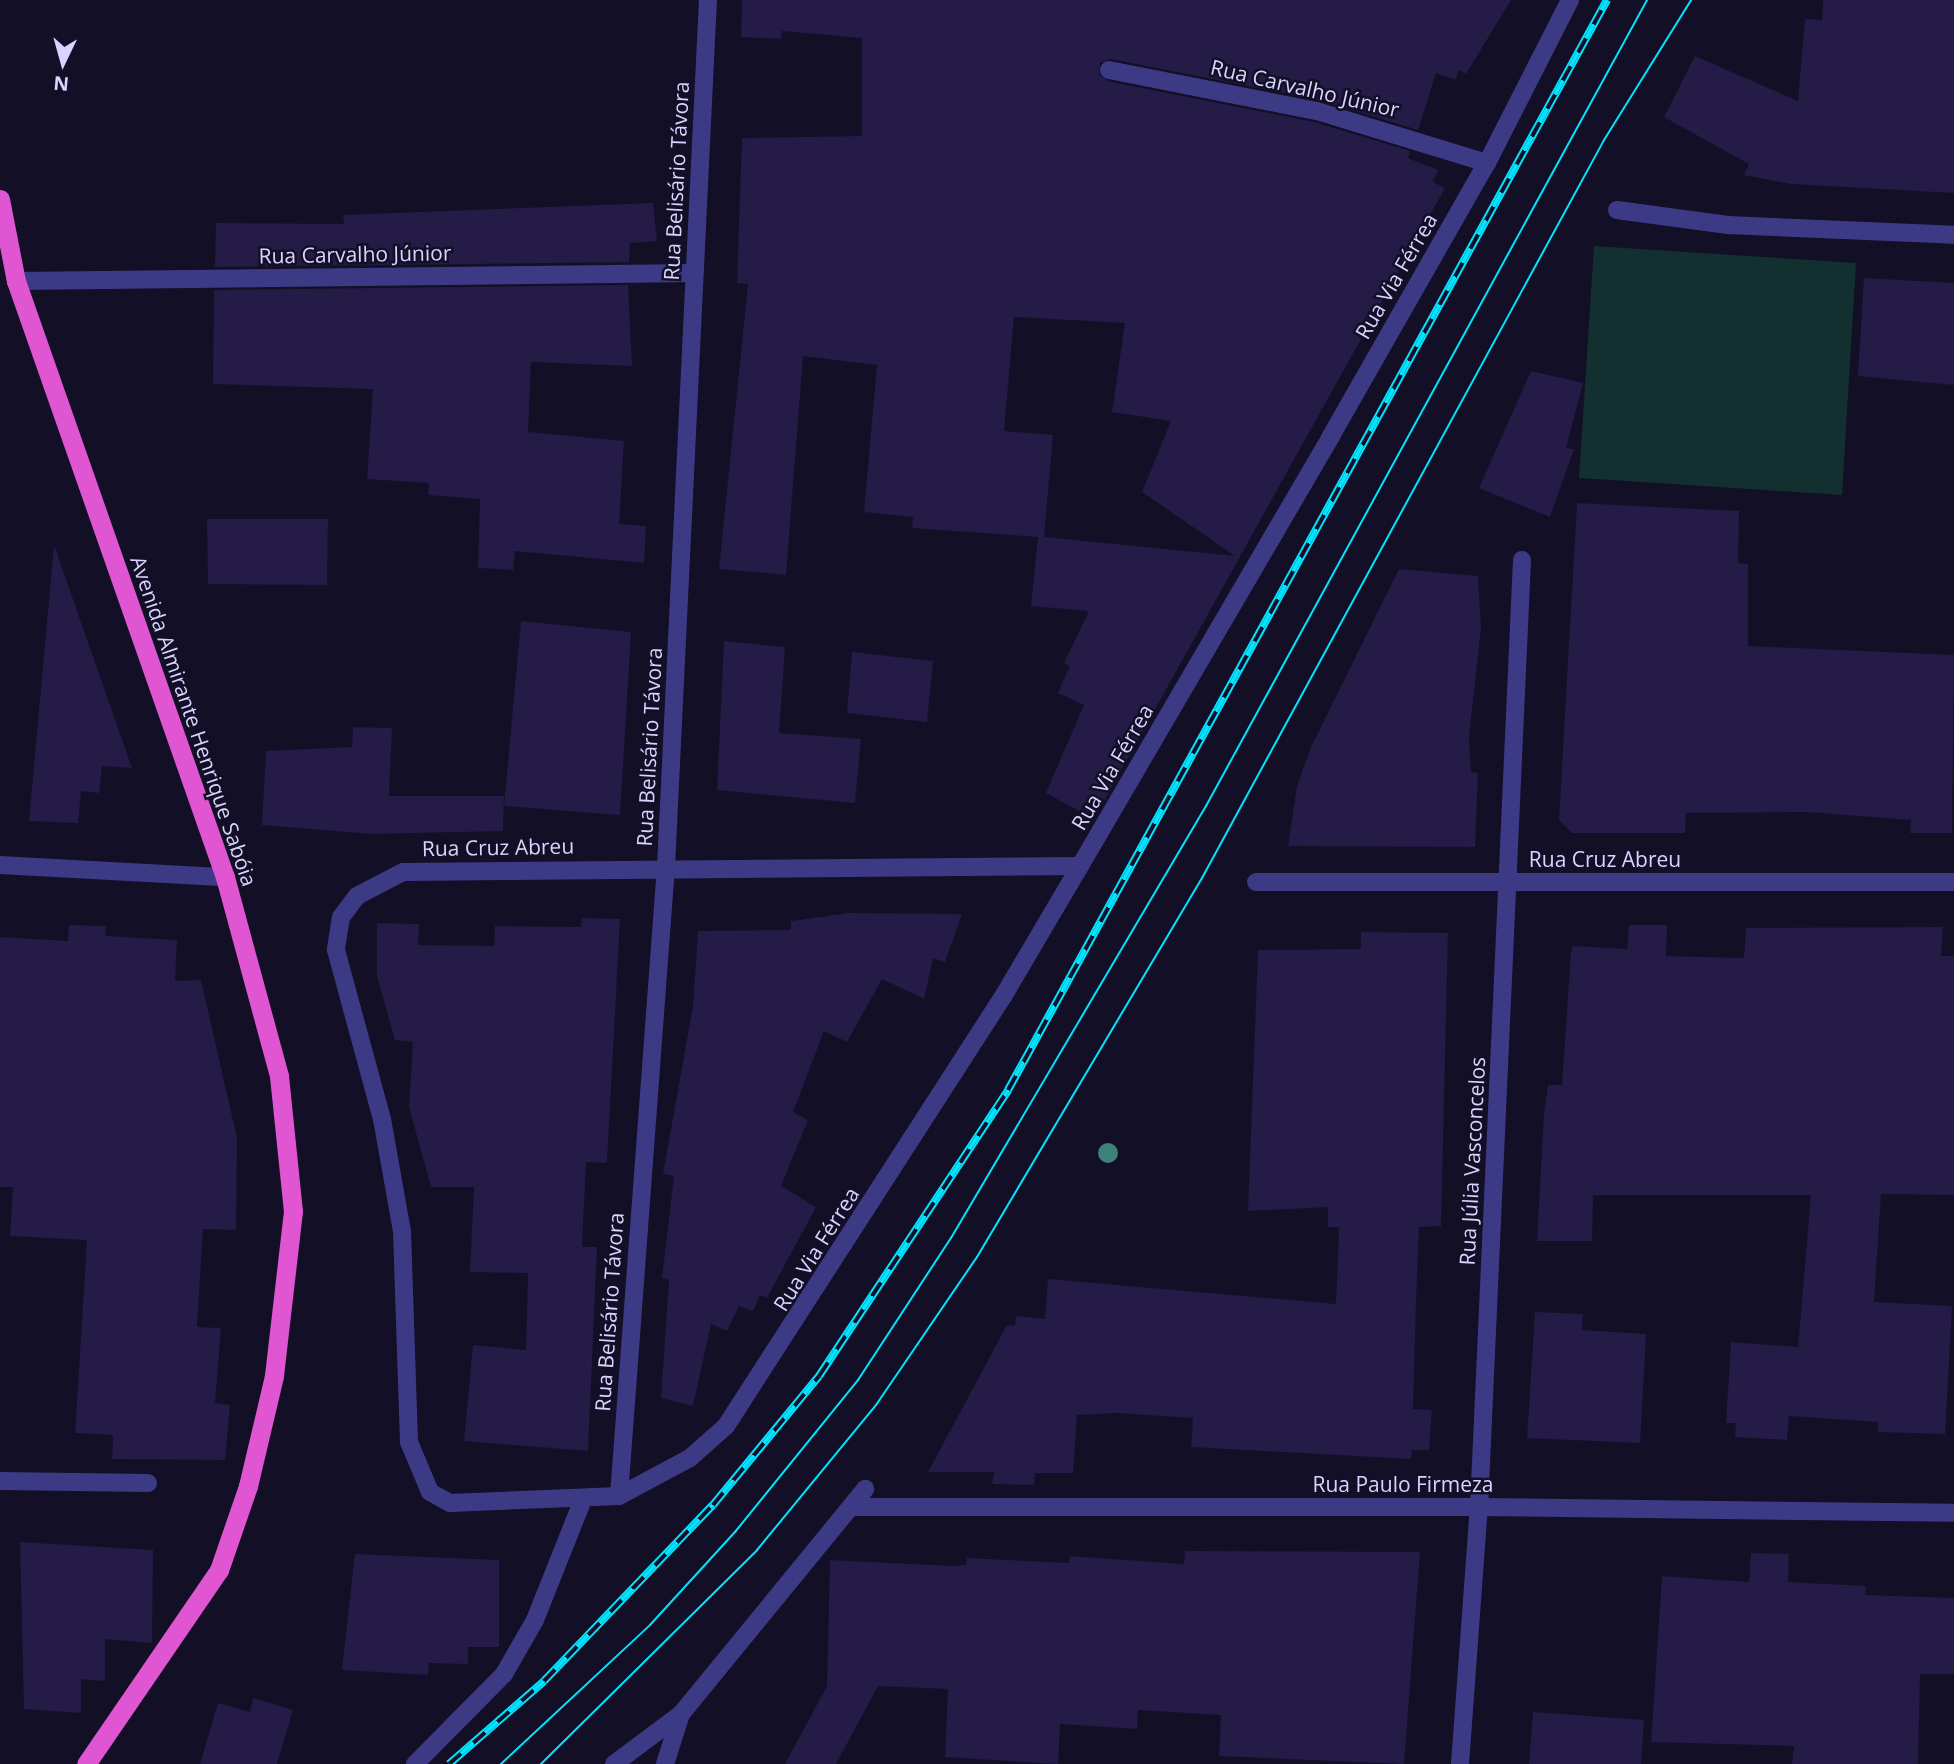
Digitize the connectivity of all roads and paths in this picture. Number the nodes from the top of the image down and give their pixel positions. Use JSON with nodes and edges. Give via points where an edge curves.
{"nodes":[{"id":1,"x":708,"y":0,"type":"edge"},
{"id":2,"x":1570,"y":0,"type":"edge"},
{"id":3,"x":1109,"y":70,"type":"dead end"},
{"id":4,"x":1487,"y":163,"type":"junction"},
{"id":5,"x":0,"y":199,"type":"edge"},
{"id":6,"x":1617,"y":210,"type":"dead end"},
{"id":7,"x":1954,"y":235,"type":"edge"},
{"id":8,"x":694,"y":273,"type":"junction"},
{"id":9,"x":16,"y":281,"type":"junction"},
{"id":10,"x":1522,"y":560,"type":"dead end"},
{"id":11,"x":0,"y":865,"type":"edge"},
{"id":12,"x":1080,"y":866,"type":"junction"},
{"id":13,"x":666,"y":867,"type":"junction"},
{"id":14,"x":225,"y":877,"type":"junction"},
{"id":15,"x":1256,"y":881,"type":"dead end"},
{"id":16,"x":1508,"y":881,"type":"junction"},
{"id":17,"x":1954,"y":882,"type":"edge"},
{"id":18,"x":0,"y":1481,"type":"edge"},
{"id":19,"x":148,"y":1483,"type":"dead end"},
{"id":20,"x":865,"y":1489,"type":"dead end"},
{"id":21,"x":619,"y":1496,"type":"junction"},
{"id":22,"x":582,"y":1502,"type":"junction"},
{"id":23,"x":852,"y":1507,"type":"junction"},
{"id":24,"x":1479,"y":1507,"type":"junction"},
{"id":25,"x":1954,"y":1513,"type":"edge"},
{"id":26,"x":681,"y":1714,"type":"junction"},
{"id":27,"x":86,"y":1764,"type":"edge"},
{"id":28,"x":415,"y":1764,"type":"edge"},
{"id":29,"x":614,"y":1764,"type":"edge"},
{"id":30,"x":665,"y":1764,"type":"edge"},
{"id":31,"x":1460,"y":1764,"type":"edge"}],
"edges":[{"from":1,"to":8,"type":"street","name":"Rua Belisário Távora"},
{"from":2,"to":4,"type":"street","name":"Rua Via Férrea"},
{"from":3,"to":4,"type":"street","name":"Rua Carvalho Júnior","via":[[1317,111]]},
{"from":4,"to":12,"type":"street","name":"Rua Via Férrea"},
{"from":5,"to":9,"type":"highway","name":"Avenida Almirante Henrique Sabóia"},
{"from":6,"to":7,"type":"street","via":[[1728,225]]},
{"from":8,"to":9,"type":"street","name":"Rua Carvalho Júnior"},
{"from":8,"to":13,"type":"street","name":"Rua Belisário Távora"},
{"from":9,"to":14,"type":"highway","name":"Avenida Almirante Henrique Sabóia"},
{"from":10,"to":16,"type":"street","name":"Rua Júlia Vasconcelos"},
{"from":11,"to":14,"type":"street"},
{"from":12,"to":13,"type":"street","name":"Rua Cruz Abreu"},
{"from":12,"to":21,"type":"street","name":"Rua Via Férrea","via":[[753,1390],[690,1458]]},
{"from":13,"to":21,"type":"street","name":"Rua Belisário Távora"},
{"from":13,"to":22,"type":"street","name":"Rua Cruz Abreu","via":[[403,872],[357,896],[341,917],[336,950],[383,1119],[402,1231],[409,1443],[417,1473],[430,1492],[450,1503]]},
{"from":14,"to":27,"type":"highway","name":"Avenida Almirante Henrique Sabóia","via":[[279,1076],[293,1211],[274,1376],[248,1486],[219,1570]]},
{"from":15,"to":16,"type":"street","name":"Rua Cruz Abreu"},
{"from":16,"to":17,"type":"street","name":"Rua Cruz Abreu"},
{"from":16,"to":24,"type":"street","name":"Rua Júlia Vasconcelos"},
{"from":18,"to":19,"type":"street"},
{"from":20,"to":23,"type":"street"},
{"from":21,"to":22,"type":"street"},
{"from":22,"to":28,"type":"street","via":[[536,1620],[504,1674]]},
{"from":23,"to":24,"type":"street","name":"Rua Paulo Firmeza"},
{"from":23,"to":26,"type":"street"},
{"from":24,"to":25,"type":"street","name":"Rua Paulo Firmeza"},
{"from":24,"to":31,"type":"street","name":"Rua Júlia Vasconcelos"},
{"from":26,"to":29,"type":"street"},
{"from":26,"to":30,"type":"street"}]}
